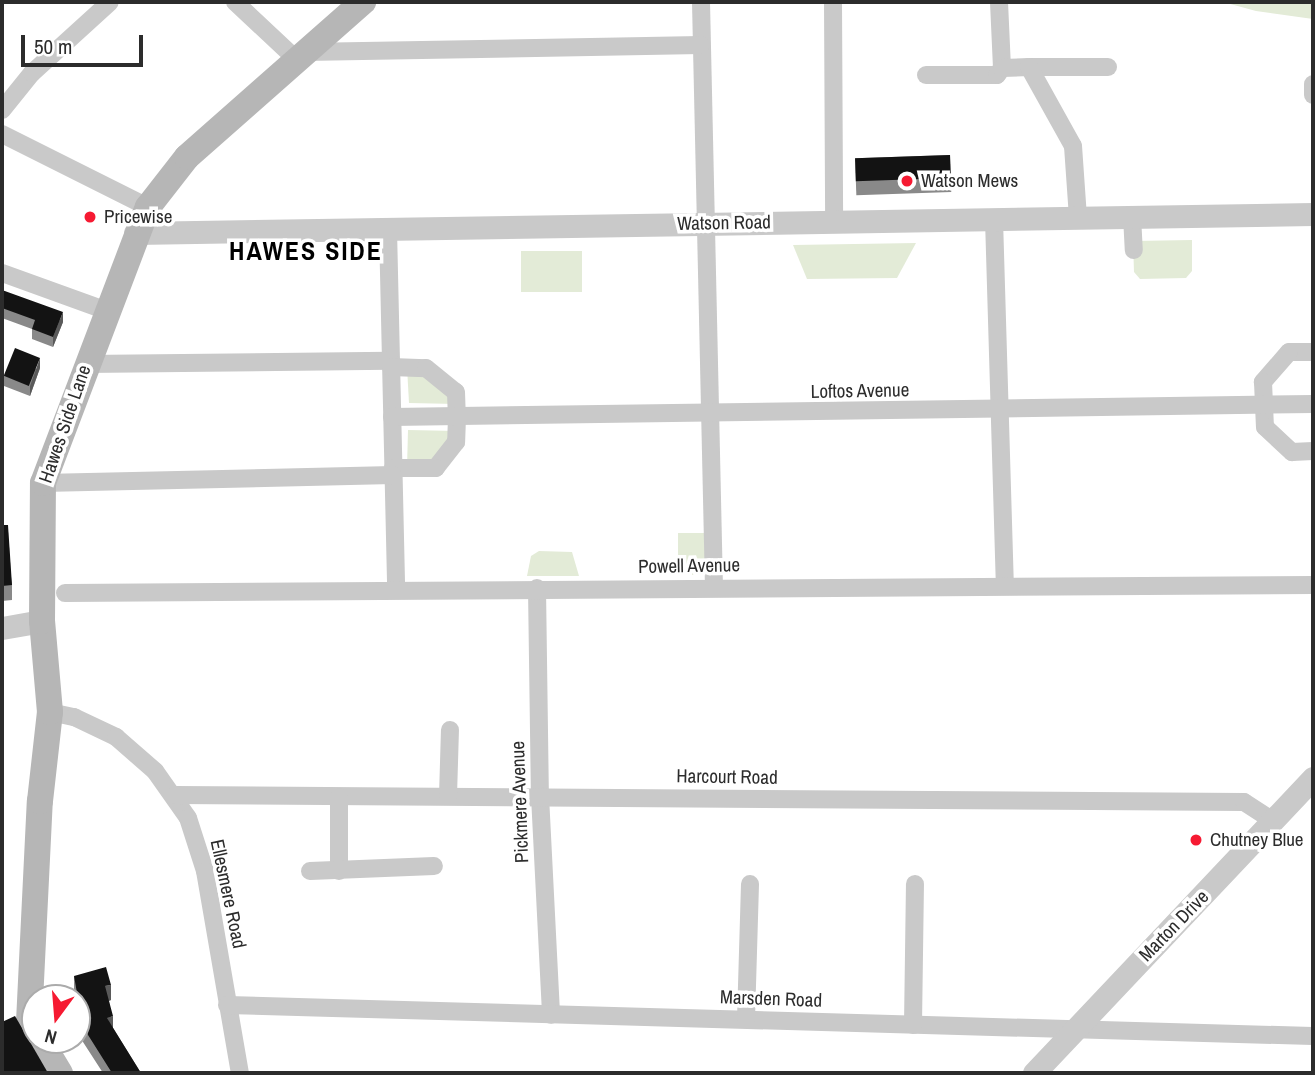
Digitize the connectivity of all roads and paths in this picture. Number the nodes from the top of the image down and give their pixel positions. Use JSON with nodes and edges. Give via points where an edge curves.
{"nodes":[{"id":1,"x":110,"y":2,"type":"edge"},
{"id":2,"x":235,"y":2,"type":"edge"},
{"id":3,"x":363,"y":2,"type":"edge"},
{"id":4,"x":701,"y":2,"type":"edge"},
{"id":5,"x":834,"y":2,"type":"edge"},
{"id":6,"x":999,"y":2,"type":"edge"},
{"id":7,"x":701,"y":45,"type":"junction"},
{"id":8,"x":300,"y":55,"type":"junction"},
{"id":9,"x":1108,"y":66,"type":"dead end"},
{"id":10,"x":1029,"y":67,"type":"junction"},
{"id":11,"x":1002,"y":68,"type":"junction"},
{"id":12,"x":926,"y":75,"type":"dead end"},
{"id":13,"x":1313,"y":84,"type":"edge"},
{"id":14,"x":1313,"y":95,"type":"edge"},
{"id":15,"x":2,"y":110,"type":"edge"},
{"id":16,"x":2,"y":134,"type":"edge"},
{"id":17,"x":148,"y":207,"type":"junction"},
{"id":18,"x":1313,"y":214,"type":"edge"},
{"id":19,"x":1132,"y":216,"type":"junction"},
{"id":20,"x":1078,"y":217,"type":"junction"},
{"id":21,"x":994,"y":219,"type":"junction"},
{"id":22,"x":834,"y":221,"type":"junction"},
{"id":23,"x":707,"y":223,"type":"junction"},
{"id":24,"x":387,"y":229,"type":"junction"},
{"id":25,"x":135,"y":233,"type":"junction"},
{"id":26,"x":1133,"y":250,"type":"dead end"},
{"id":27,"x":2,"y":273,"type":"edge"},
{"id":28,"x":105,"y":310,"type":"junction"},
{"id":29,"x":1313,"y":352,"type":"edge"},
{"id":30,"x":85,"y":364,"type":"junction"},
{"id":31,"x":391,"y":364,"type":"junction"},
{"id":32,"x":1313,"y":404,"type":"edge"},
{"id":33,"x":1264,"y":406,"type":"junction"},
{"id":34,"x":1002,"y":410,"type":"junction"},
{"id":35,"x":712,"y":415,"type":"junction"},
{"id":36,"x":392,"y":417,"type":"junction"},
{"id":37,"x":457,"y":417,"type":"junction"},
{"id":38,"x":1313,"y":451,"type":"edge"},
{"id":39,"x":393,"y":472,"type":"junction"},
{"id":40,"x":43,"y":483,"type":"junction"},
{"id":41,"x":1005,"y":584,"type":"junction"},
{"id":42,"x":1313,"y":585,"type":"edge"},
{"id":43,"x":714,"y":587,"type":"junction"},
{"id":44,"x":537,"y":588,"type":"junction"},
{"id":45,"x":396,"y":590,"type":"junction"},
{"id":46,"x":65,"y":593,"type":"dead end"},
{"id":47,"x":42,"y":621,"type":"junction"},
{"id":48,"x":2,"y":628,"type":"edge"},
{"id":49,"x":50,"y":712,"type":"junction"},
{"id":50,"x":450,"y":730,"type":"dead end"},
{"id":51,"x":1313,"y":778,"type":"edge"},
{"id":52,"x":175,"y":795,"type":"junction"},
{"id":53,"x":448,"y":796,"type":"junction"},
{"id":54,"x":540,"y":796,"type":"junction"},
{"id":55,"x":339,"y":797,"type":"junction"},
{"id":56,"x":1273,"y":821,"type":"junction"},
{"id":57,"x":434,"y":866,"type":"dead end"},
{"id":58,"x":310,"y":871,"type":"dead end"},
{"id":59,"x":340,"y":871,"type":"junction"},
{"id":60,"x":750,"y":884,"type":"dead end"},
{"id":61,"x":915,"y":884,"type":"dead end"},
{"id":62,"x":32,"y":984,"type":"edge"},
{"id":63,"x":227,"y":1005,"type":"junction"},
{"id":64,"x":551,"y":1015,"type":"junction"},
{"id":65,"x":746,"y":1019,"type":"junction"},
{"id":66,"x":913,"y":1025,"type":"junction"},
{"id":67,"x":1073,"y":1032,"type":"junction"},
{"id":68,"x":1313,"y":1036,"type":"edge"},
{"id":69,"x":47,"y":1054,"type":"edge"},
{"id":70,"x":60,"y":1073,"type":"edge"},
{"id":71,"x":240,"y":1073,"type":"edge"},
{"id":72,"x":1034,"y":1073,"type":"edge"}],
"edges":[{"from":1,"to":15,"type":"street","via":[[32,74]]},
{"from":2,"to":8,"type":"street"},
{"from":3,"to":8,"type":"main road","name":"Hawes Side Lane"},
{"from":4,"to":7,"type":"street"},
{"from":5,"to":22,"type":"street"},
{"from":6,"to":11,"type":"street"},
{"from":7,"to":8,"type":"street"},
{"from":7,"to":23,"type":"street"},
{"from":8,"to":17,"type":"main road","name":"Hawes Side Lane","via":[[187,157]]},
{"from":9,"to":10,"type":"street"},
{"from":10,"to":11,"type":"street"},
{"from":10,"to":20,"type":"street","via":[[1073,146]]},
{"from":11,"to":12,"type":"street","via":[[997,75]]},
{"from":13,"to":14,"type":"street"},
{"from":16,"to":17,"type":"street"},
{"from":17,"to":25,"type":"main road","name":"Hawes Side Lane"},
{"from":18,"to":19,"type":"street","name":"Watson Road"},
{"from":19,"to":20,"type":"street","name":"Watson Road"},
{"from":19,"to":26,"type":"street"},
{"from":20,"to":21,"type":"street","name":"Watson Road"},
{"from":21,"to":22,"type":"street","name":"Watson Road"},
{"from":21,"to":34,"type":"street"},
{"from":22,"to":23,"type":"street","name":"Watson Road"},
{"from":23,"to":24,"type":"street","name":"Watson Road"},
{"from":23,"to":35,"type":"street"},
{"from":24,"to":25,"type":"street","name":"Watson Road"},
{"from":24,"to":31,"type":"street"},
{"from":25,"to":28,"type":"main road","name":"Hawes Side Lane"},
{"from":27,"to":28,"type":"street"},
{"from":28,"to":30,"type":"main road","name":"Hawes Side Lane"},
{"from":29,"to":33,"type":"street","via":[[1289,352],[1263,382]]},
{"from":30,"to":31,"type":"street"},
{"from":30,"to":40,"type":"main road","name":"Hawes Side Lane"},
{"from":31,"to":36,"type":"street"},
{"from":31,"to":37,"type":"street","via":[[426,368],[456,392]]},
{"from":32,"to":33,"type":"street","name":"Loftos Avenue"},
{"from":33,"to":34,"type":"street","name":"Loftos Avenue"},
{"from":33,"to":38,"type":"street","via":[[1265,427],[1292,452]]},
{"from":34,"to":35,"type":"street","name":"Loftos Avenue"},
{"from":34,"to":41,"type":"street"},
{"from":35,"to":37,"type":"street","name":"Loftos Avenue"},
{"from":35,"to":43,"type":"street"},
{"from":36,"to":37,"type":"street","name":"Loftos Avenue"},
{"from":36,"to":39,"type":"street"},
{"from":37,"to":39,"type":"street","via":[[457,442],[436,468]]},
{"from":39,"to":40,"type":"street"},
{"from":39,"to":45,"type":"street"},
{"from":40,"to":47,"type":"main road","name":"Hawes Side Lane"},
{"from":41,"to":42,"type":"street","name":"Powell Avenue"},
{"from":41,"to":43,"type":"street","name":"Powell Avenue"},
{"from":43,"to":44,"type":"street","name":"Powell Avenue"},
{"from":44,"to":45,"type":"street","name":"Powell Avenue"},
{"from":44,"to":54,"type":"street","name":"Pickmere Avenue"},
{"from":45,"to":46,"type":"street","name":"Powell Avenue"},
{"from":47,"to":48,"type":"street"},
{"from":47,"to":49,"type":"main road","name":"Hawes Side Lane"},
{"from":49,"to":52,"type":"street","name":"Ellesmere Road","via":[[74,717],[116,737]]},
{"from":49,"to":62,"type":"main road","name":"Hawes Side Lane","via":[[40,801]]},
{"from":50,"to":53,"type":"street"},
{"from":51,"to":56,"type":"street","name":"Marton Drive"},
{"from":52,"to":55,"type":"street","name":"Harcourt Road"},
{"from":52,"to":63,"type":"street","name":"Ellesmere Road","via":[[195,836],[205,871]]},
{"from":53,"to":54,"type":"street","name":"Harcourt Road"},
{"from":53,"to":55,"type":"street","name":"Harcourt Road"},
{"from":54,"to":56,"type":"street","name":"Harcourt Road","via":[[1244,802]]},
{"from":54,"to":64,"type":"street","name":"Pickmere Avenue"},
{"from":55,"to":59,"type":"street"},
{"from":56,"to":67,"type":"street","name":"Marton Drive"},
{"from":57,"to":59,"type":"street","via":[[356,866]]},
{"from":58,"to":59,"type":"street"},
{"from":60,"to":65,"type":"street"},
{"from":61,"to":66,"type":"street"},
{"from":63,"to":64,"type":"street","name":"Marsden Road"},
{"from":63,"to":71,"type":"street","name":"Ellesmere Road"},
{"from":64,"to":65,"type":"street","name":"Marsden Road"},
{"from":65,"to":66,"type":"street","name":"Marsden Road"},
{"from":66,"to":67,"type":"street","name":"Marsden Road"},
{"from":67,"to":68,"type":"street","name":"Marsden Road"},
{"from":67,"to":72,"type":"street","name":"Marton Drive"},
{"from":69,"to":70,"type":"main road","name":"Hawes Side Lane"}]}
